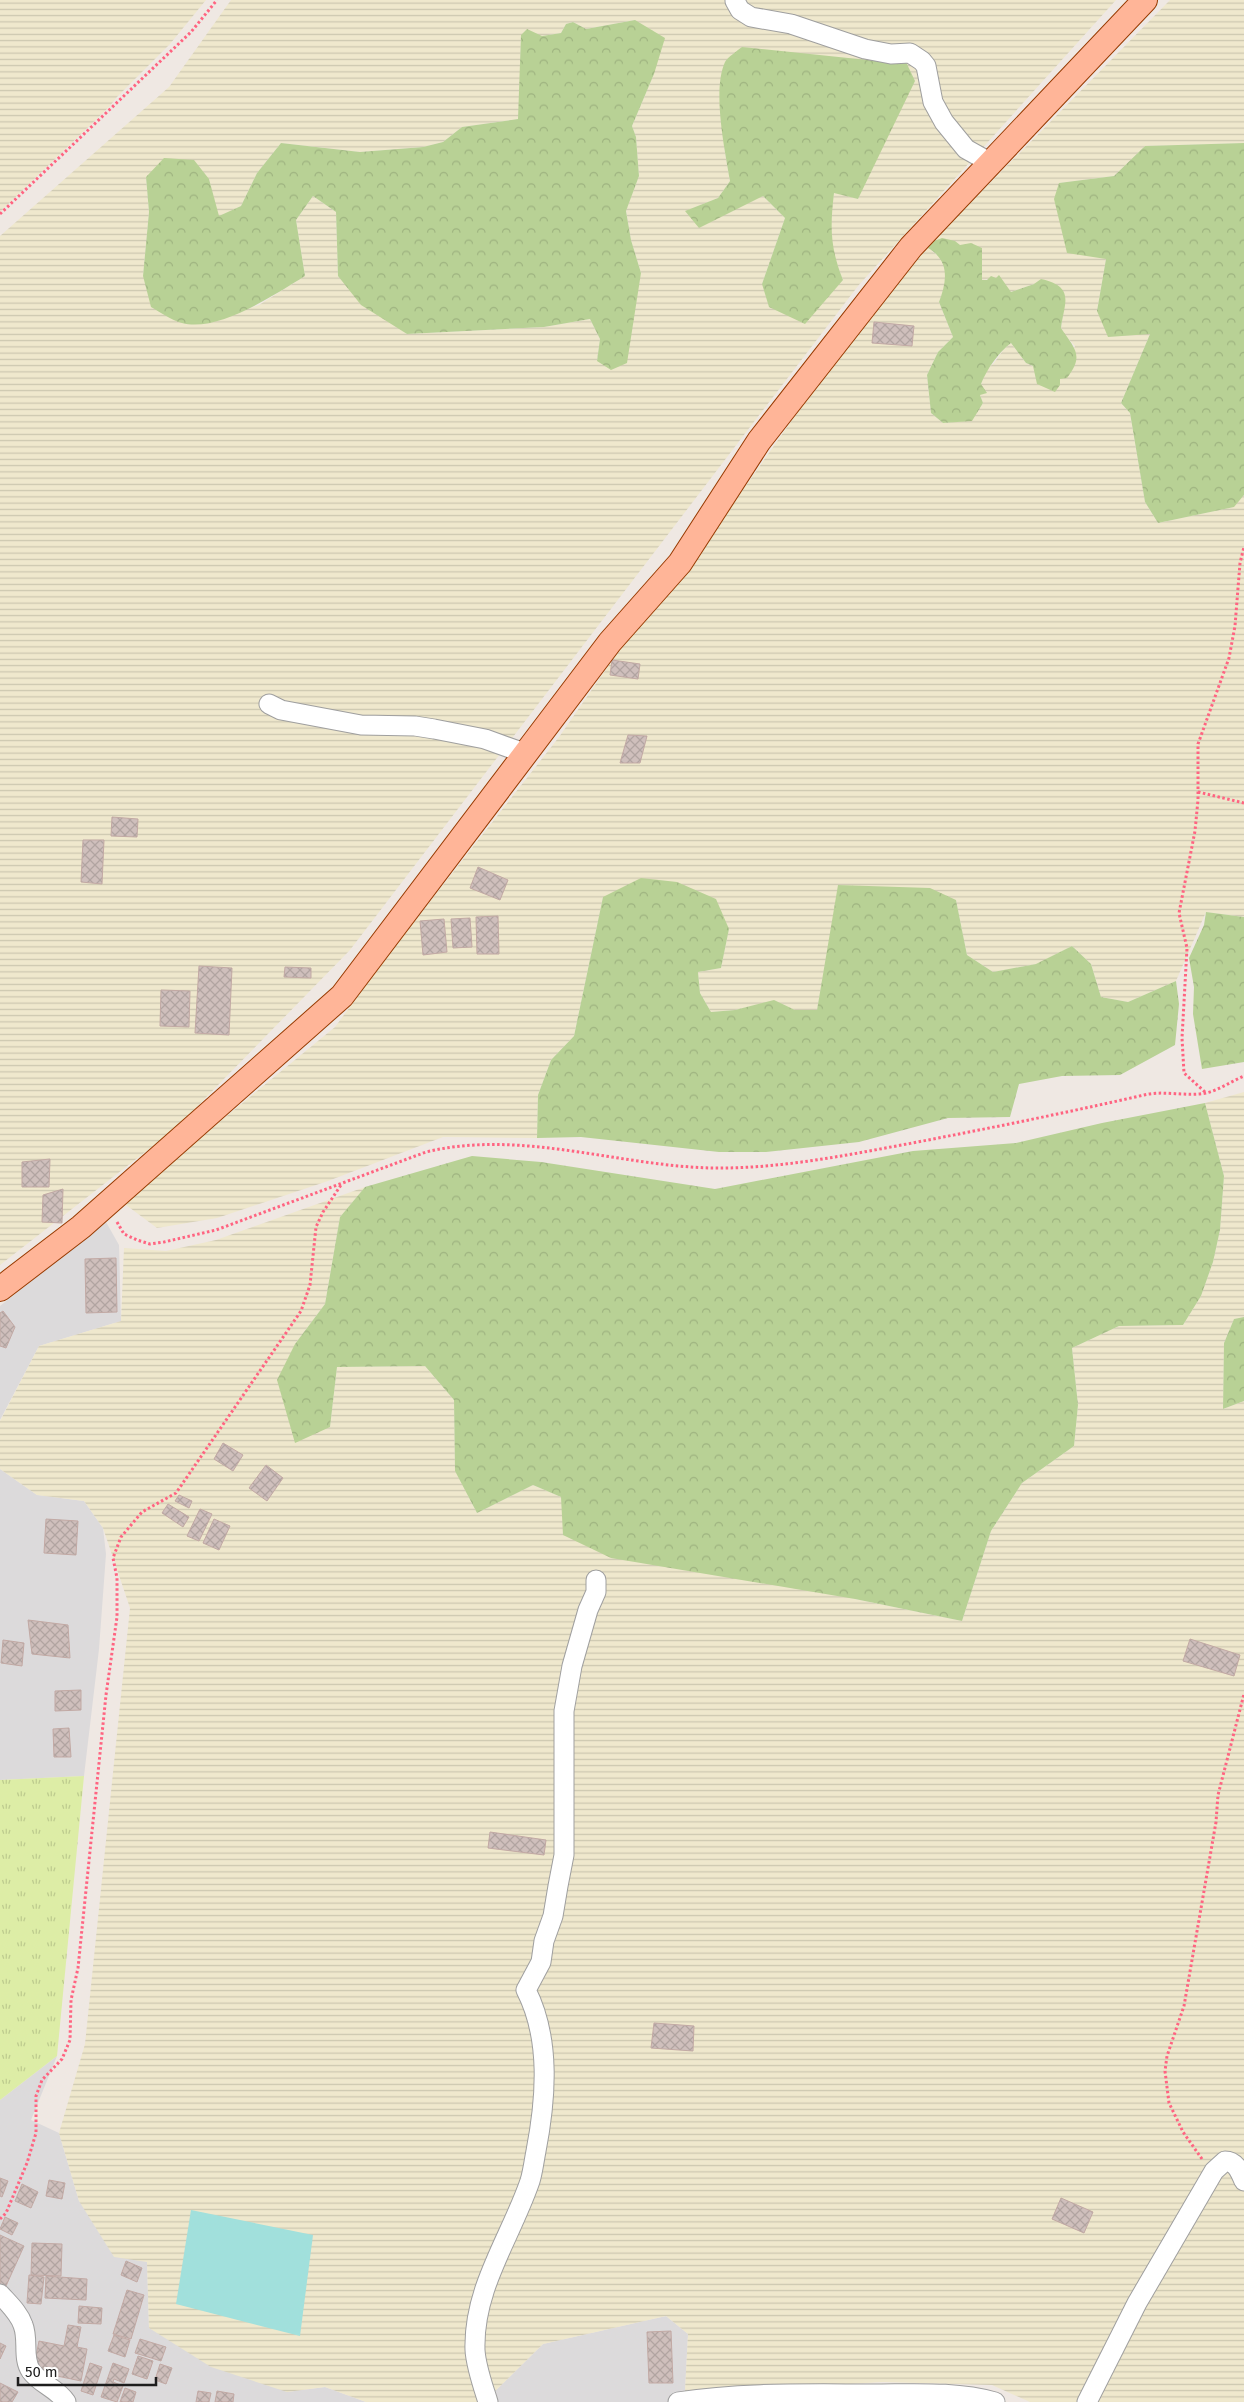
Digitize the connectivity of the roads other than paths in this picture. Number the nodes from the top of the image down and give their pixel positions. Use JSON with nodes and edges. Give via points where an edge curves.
{"nodes":[{"id":1,"x":1145,"y":0,"type":"edge"},
{"id":2,"x":735,"y":1,"type":"edge"},
{"id":3,"x":991,"y":163,"type":"junction"},
{"id":4,"x":269,"y":704,"type":"dead end"},
{"id":5,"x":524,"y":753,"type":"junction"},
{"id":6,"x":0,"y":1289,"type":"edge"},
{"id":7,"x":596,"y":1580,"type":"dead end"},
{"id":8,"x":1244,"y":2181,"type":"edge"},
{"id":9,"x":0,"y":2294,"type":"edge"},
{"id":10,"x":61,"y":2399,"type":"edge"},
{"id":11,"x":488,"y":2402,"type":"edge"},
{"id":12,"x":678,"y":2402,"type":"edge"},
{"id":13,"x":995,"y":2402,"type":"edge"},
{"id":14,"x":1087,"y":2402,"type":"edge"}],
"edges":[{"from":1,"to":3,"type":"main road"},
{"from":2,"to":3,"type":"street","via":[[740,10],[751,17],[791,24],[865,49],[891,54],[910,53],[926,66],[932,102],[944,122],[966,149]]},
{"from":3,"to":5,"type":"main road","via":[[911,247],[759,442],[680,563],[610,642]]},
{"from":4,"to":5,"type":"street","via":[[281,710],[361,725],[415,726],[463,734]]},
{"from":5,"to":6,"type":"main road","via":[[342,996],[80,1227]]},
{"from":7,"to":11,"type":"street","via":[[596,1592],[572,1666],[564,1712],[564,1855],[541,1962],[526,1990],[534,2005],[545,2075],[538,2136],[530,2180],[494,2262],[478,2324],[475,2351]]},
{"from":8,"to":14,"type":"street","via":[[1230,2161],[1225,2161],[1212,2176],[1136,2303]]},
{"from":9,"to":10,"type":"street","via":[[23,2325],[32,2372]]},
{"from":12,"to":13,"type":"street","via":[[742,2396],[853,2394],[958,2394]]}]}
